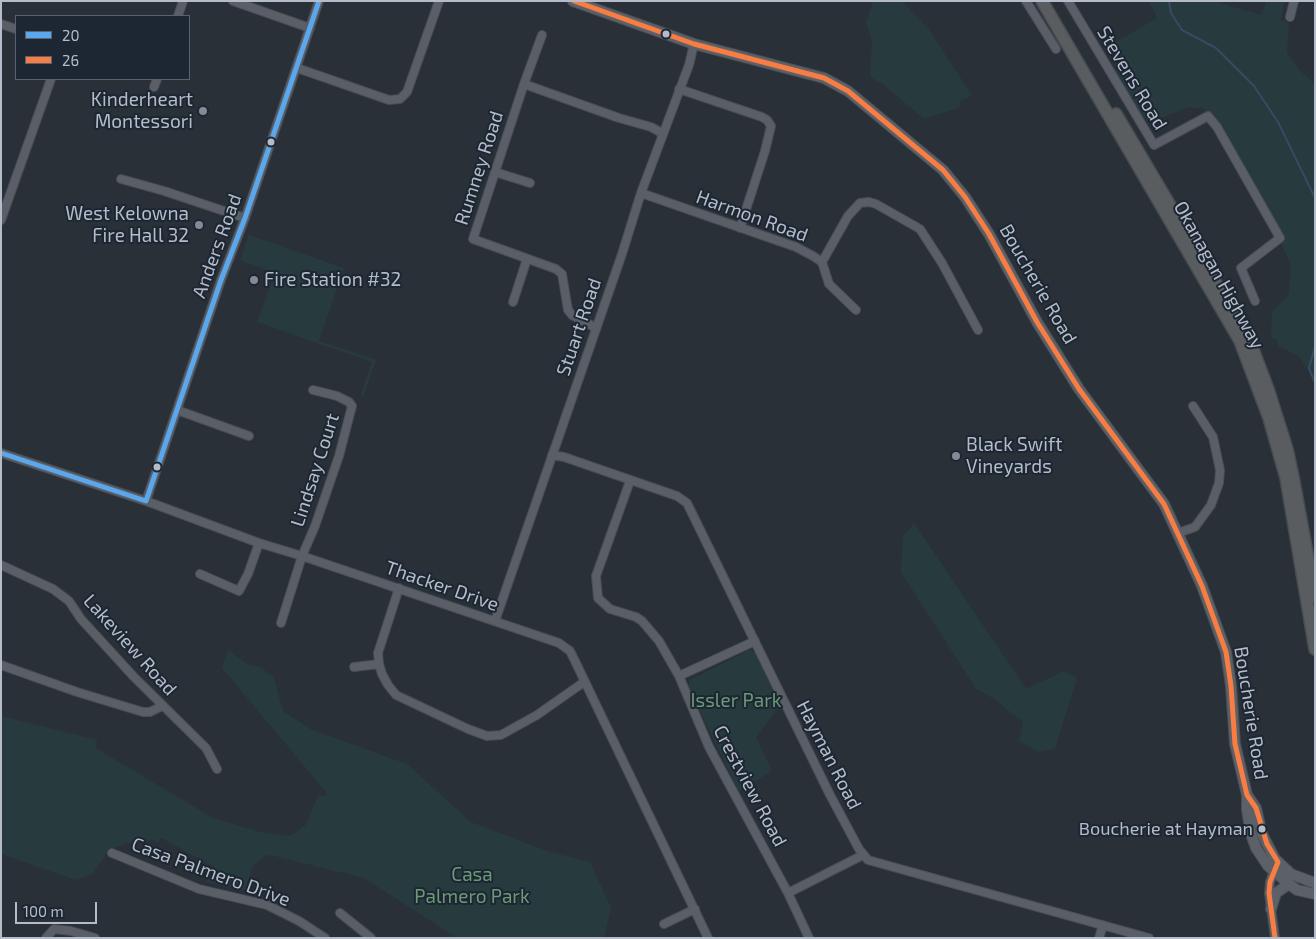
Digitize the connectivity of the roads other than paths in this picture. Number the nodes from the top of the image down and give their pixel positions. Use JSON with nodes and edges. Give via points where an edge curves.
{"nodes":[{"id":1,"x":183,"y":1,"type":"edge"},
{"id":2,"x":233,"y":1,"type":"edge"},
{"id":3,"x":319,"y":1,"type":"edge"},
{"id":4,"x":439,"y":1,"type":"edge"},
{"id":5,"x":573,"y":1,"type":"edge"},
{"id":6,"x":1026,"y":1,"type":"edge"},
{"id":7,"x":1042,"y":1,"type":"edge"},
{"id":8,"x":1050,"y":1,"type":"edge"},
{"id":9,"x":1068,"y":1,"type":"edge"},
{"id":10,"x":1294,"y":1,"type":"edge"},
{"id":11,"x":178,"y":15,"type":"edge"},
{"id":12,"x":1290,"y":18,"type":"dead end"},
{"id":13,"x":1,"y":24,"type":"edge"},
{"id":14,"x":310,"y":28,"type":"junction"},
{"id":15,"x":15,"y":30,"type":"edge"},
{"id":16,"x":542,"y":35,"type":"dead end"},
{"id":17,"x":694,"y":44,"type":"junction"},
{"id":18,"x":1056,"y":50,"type":"dead end"},
{"id":19,"x":297,"y":68,"type":"junction"},
{"id":20,"x":51,"y":80,"type":"edge"},
{"id":21,"x":157,"y":80,"type":"edge"},
{"id":22,"x":524,"y":84,"type":"junction"},
{"id":23,"x":154,"y":87,"type":"dead end"},
{"id":24,"x":679,"y":89,"type":"junction"},
{"id":25,"x":662,"y":132,"type":"junction"},
{"id":26,"x":495,"y":172,"type":"junction"},
{"id":27,"x":121,"y":179,"type":"dead end"},
{"id":28,"x":530,"y":183,"type":"dead end"},
{"id":29,"x":641,"y":193,"type":"junction"},
{"id":30,"x":245,"y":218,"type":"junction"},
{"id":31,"x":1,"y":220,"type":"edge"},
{"id":32,"x":740,"y":228,"type":"junction"},
{"id":33,"x":527,"y":259,"type":"junction"},
{"id":34,"x":822,"y":262,"type":"junction"},
{"id":35,"x":1255,"y":301,"type":"dead end"},
{"id":36,"x":513,"y":302,"type":"dead end"},
{"id":37,"x":856,"y":310,"type":"dead end"},
{"id":38,"x":596,"y":328,"type":"junction"},
{"id":39,"x":978,"y":330,"type":"dead end"},
{"id":40,"x":313,"y":390,"type":"dead end"},
{"id":41,"x":1193,"y":406,"type":"dead end"},
{"id":42,"x":177,"y":410,"type":"junction"},
{"id":43,"x":249,"y":436,"type":"dead end"},
{"id":44,"x":1,"y":452,"type":"edge"},
{"id":45,"x":552,"y":455,"type":"junction"},
{"id":46,"x":630,"y":481,"type":"junction"},
{"id":47,"x":146,"y":501,"type":"junction"},
{"id":48,"x":1178,"y":533,"type":"junction"},
{"id":49,"x":259,"y":543,"type":"junction"},
{"id":50,"x":302,"y":556,"type":"junction"},
{"id":51,"x":1,"y":565,"type":"edge"},
{"id":52,"x":200,"y":574,"type":"dead end"},
{"id":53,"x":398,"y":588,"type":"junction"},
{"id":54,"x":1315,"y":597,"type":"edge"},
{"id":55,"x":495,"y":621,"type":"junction"},
{"id":56,"x":281,"y":622,"type":"dead end"},
{"id":57,"x":755,"y":641,"type":"junction"},
{"id":58,"x":1315,"y":649,"type":"edge"},
{"id":59,"x":379,"y":664,"type":"junction"},
{"id":60,"x":1,"y":665,"type":"edge"},
{"id":61,"x":354,"y":667,"type":"dead end"},
{"id":62,"x":679,"y":676,"type":"junction"},
{"id":63,"x":584,"y":682,"type":"junction"},
{"id":64,"x":162,"y":706,"type":"junction"},
{"id":65,"x":217,"y":769,"type":"dead end"},
{"id":66,"x":112,"y":853,"type":"dead end"},
{"id":67,"x":863,"y":855,"type":"junction"},
{"id":68,"x":1276,"y":866,"type":"junction"},
{"id":69,"x":1315,"y":883,"type":"edge"},
{"id":70,"x":1289,"y":884,"type":"junction"},
{"id":71,"x":788,"y":893,"type":"junction"},
{"id":72,"x":1315,"y":894,"type":"edge"},
{"id":73,"x":694,"y":909,"type":"junction"},
{"id":74,"x":1271,"y":909,"type":"junction"},
{"id":75,"x":340,"y":913,"type":"dead end"},
{"id":76,"x":664,"y":924,"type":"dead end"},
{"id":77,"x":1103,"y":925,"type":"junction"},
{"id":78,"x":46,"y":938,"type":"edge"},
{"id":79,"x":95,"y":938,"type":"edge"},
{"id":80,"x":325,"y":938,"type":"edge"},
{"id":81,"x":371,"y":938,"type":"edge"},
{"id":82,"x":708,"y":938,"type":"edge"},
{"id":83,"x":809,"y":938,"type":"edge"},
{"id":84,"x":1098,"y":938,"type":"edge"},
{"id":85,"x":1149,"y":938,"type":"edge"},
{"id":86,"x":1275,"y":938,"type":"edge"}],
"edges":[{"from":1,"to":11,"type":"street"},
{"from":2,"to":14,"type":"street"},
{"from":3,"to":14,"type":"street","name":"Anders Road"},
{"from":4,"to":19,"type":"street","via":[[408,89],[400,99],[389,100]]},
{"from":5,"to":17,"type":"main road","name":"Boucherie Road"},
{"from":6,"to":18,"type":"street"},
{"from":7,"to":58,"type":"highway","name":"Okanagan Highway","via":[[1240,342],[1270,418],[1286,478]]},
{"from":8,"to":54,"type":"highway","name":"Okanagan Highway","via":[[1248,339],[1287,450]]},
{"from":9,"to":35,"type":"street","name":"Stevens Road","via":[[1154,145],[1208,116],[1217,128],[1280,238],[1241,268]]},
{"from":10,"to":12,"type":"street"},
{"from":13,"to":15,"type":"street"},
{"from":14,"to":19,"type":"street","name":"Anders Road"},
{"from":16,"to":22,"type":"street","name":"Rumney Road"},
{"from":17,"to":24,"type":"street","name":"Stuart Road"},
{"from":17,"to":48,"type":"main road","name":"Boucherie Road","via":[[824,78],[848,91],[943,170],[965,196],[989,234],[1078,389],[1164,504]]},
{"from":19,"to":30,"type":"street","name":"Anders Road"},
{"from":20,"to":31,"type":"street"},
{"from":21,"to":23,"type":"street"},
{"from":22,"to":25,"type":"street"},
{"from":22,"to":26,"type":"street","name":"Rumney Road"},
{"from":24,"to":25,"type":"street","name":"Stuart Road"},
{"from":24,"to":32,"type":"street","via":[[762,117],[770,126],[765,152]]},
{"from":25,"to":29,"type":"street","name":"Stuart Road"},
{"from":26,"to":28,"type":"street"},
{"from":26,"to":33,"type":"street","name":"Rumney Road","via":[[473,239]]},
{"from":27,"to":30,"type":"street"},
{"from":29,"to":32,"type":"street","name":"Harmon Road"},
{"from":29,"to":38,"type":"street","name":"Stuart Road"},
{"from":30,"to":42,"type":"street","name":"Anders Road"},
{"from":32,"to":34,"type":"street","name":"Harmon Road","via":[[796,248]]},
{"from":33,"to":36,"type":"street"},
{"from":33,"to":38,"type":"street","name":"Rumney Road","via":[[562,274],[568,310]]},
{"from":34,"to":37,"type":"street","name":"Harmon Road","via":[[829,284]]},
{"from":34,"to":39,"type":"street","via":[[848,216],[860,203],[876,204],[920,229]]},
{"from":38,"to":45,"type":"street","name":"Stuart Road"},
{"from":40,"to":50,"type":"street","name":"Lindsay Court","via":[[337,396],[352,406],[325,498]]},
{"from":41,"to":48,"type":"street","via":[[1213,437],[1220,470],[1219,483],[1211,505],[1195,527]]},
{"from":42,"to":43,"type":"street"},
{"from":42,"to":47,"type":"street","name":"Anders Road"},
{"from":44,"to":47,"type":"street","name":"Thacker Drive"},
{"from":45,"to":46,"type":"street","name":"Hayman Road"},
{"from":45,"to":55,"type":"street","name":"Stuart Road"},
{"from":46,"to":57,"type":"street","name":"Hayman Road","via":[[677,496],[686,503]]},
{"from":46,"to":62,"type":"street","name":"Crestview Road","via":[[596,576],[598,598],[610,609],[636,617],[647,626]]},
{"from":47,"to":49,"type":"street","name":"Thacker Drive"},
{"from":48,"to":68,"type":"main road","name":"Boucherie Road","via":[[1226,652],[1235,744],[1247,795],[1256,808]]},
{"from":49,"to":50,"type":"street","name":"Thacker Drive"},
{"from":49,"to":52,"type":"street","via":[[239,591]]},
{"from":50,"to":53,"type":"street","name":"Thacker Drive"},
{"from":50,"to":56,"type":"street"},
{"from":51,"to":64,"type":"street","name":"Lakeview Road","via":[[54,588],[69,601],[81,619]]},
{"from":53,"to":55,"type":"street","name":"Thacker Drive"},
{"from":53,"to":59,"type":"street","via":[[378,653]]},
{"from":55,"to":63,"type":"street","name":"Thacker Drive","via":[[559,643],[570,652]]},
{"from":57,"to":62,"type":"street"},
{"from":57,"to":67,"type":"street","name":"Hayman Road"},
{"from":59,"to":61,"type":"street"},
{"from":59,"to":63,"type":"street","via":[[396,695],[487,736],[512,730]]},
{"from":60,"to":64,"type":"street","via":[[143,712]]},
{"from":62,"to":71,"type":"street","name":"Crestview Road","via":[[709,747]]},
{"from":63,"to":73,"type":"street","name":"Thacker Drive"},
{"from":64,"to":65,"type":"street","name":"Lakeview Road","via":[[206,748]]},
{"from":66,"to":80,"type":"street","name":"Casa Palmero Drive","via":[[199,888],[267,905],[299,920]]},
{"from":67,"to":71,"type":"street"},
{"from":67,"to":77,"type":"street","via":[[868,860]]},
{"from":68,"to":69,"type":"main road","name":"Boucherie Road"},
{"from":68,"to":70,"type":"main road","name":"Boucherie Road"},
{"from":68,"to":74,"type":"street","via":[[1270,882]]},
{"from":70,"to":72,"type":"main road","name":"Boucherie Road","via":[[1297,890]]},
{"from":70,"to":74,"type":"main road","via":[[1276,893]]},
{"from":71,"to":83,"type":"street","name":"Crestview Road"},
{"from":73,"to":76,"type":"street"},
{"from":73,"to":82,"type":"street","name":"Thacker Drive"},
{"from":74,"to":86,"type":"street"},
{"from":75,"to":81,"type":"street"},
{"from":77,"to":84,"type":"street"},
{"from":77,"to":85,"type":"street"},
{"from":78,"to":79,"type":"street","via":[[54,929]]}]}
